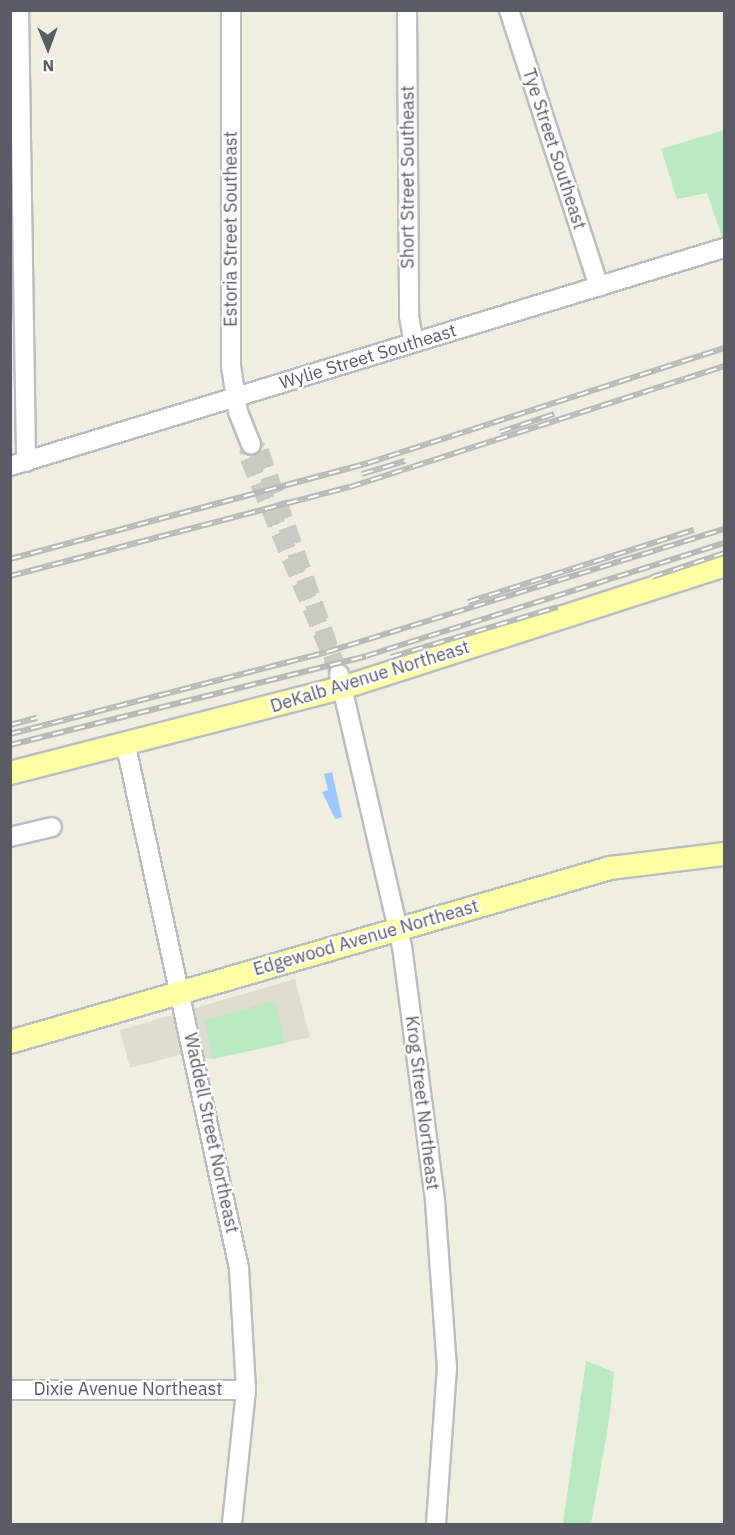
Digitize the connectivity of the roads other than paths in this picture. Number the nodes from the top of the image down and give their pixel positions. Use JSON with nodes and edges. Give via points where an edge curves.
{"nodes":[{"id":1,"x":20,"y":10,"type":"edge"},
{"id":2,"x":231,"y":10,"type":"edge"},
{"id":3,"x":407,"y":10,"type":"edge"},
{"id":4,"x":509,"y":10,"type":"edge"},
{"id":5,"x":15,"y":111,"type":"edge"},
{"id":6,"x":724,"y":248,"type":"edge"},
{"id":7,"x":599,"y":287,"type":"junction"},
{"id":8,"x":16,"y":306,"type":"edge"},
{"id":9,"x":414,"y":343,"type":"junction"},
{"id":10,"x":236,"y":398,"type":"junction"},
{"id":11,"x":251,"y":446,"type":"tunnel mouth"},
{"id":12,"x":18,"y":464,"type":"edge"},
{"id":13,"x":724,"y":565,"type":"edge"},
{"id":14,"x":342,"y":681,"type":"junction"},
{"id":15,"x":126,"y":746,"type":"junction"},
{"id":16,"x":10,"y":773,"type":"edge"},
{"id":17,"x":52,"y":827,"type":"dead end"},
{"id":18,"x":10,"y":837,"type":"edge"},
{"id":19,"x":724,"y":854,"type":"edge"},
{"id":20,"x":398,"y":930,"type":"junction"},
{"id":21,"x":182,"y":992,"type":"junction"},
{"id":22,"x":10,"y":1042,"type":"edge"},
{"id":23,"x":10,"y":1390,"type":"edge"},
{"id":24,"x":246,"y":1390,"type":"junction"},
{"id":25,"x":232,"y":1524,"type":"edge"},
{"id":26,"x":436,"y":1524,"type":"edge"}],
"edges":[{"from":1,"to":5,"type":"street"},
{"from":2,"to":10,"type":"street","name":"Estoria Street Southeast"},
{"from":3,"to":9,"type":"street","name":"Short Street Southeast","via":[[409,316]]},
{"from":4,"to":7,"type":"street","name":"Tye Street Southeast"},
{"from":5,"to":8,"type":"street"},
{"from":6,"to":7,"type":"street","name":"Wylie Street Southeast"},
{"from":7,"to":9,"type":"street","name":"Wylie Street Southeast"},
{"from":8,"to":12,"type":"street"},
{"from":9,"to":10,"type":"street","name":"Wylie Street Southeast"},
{"from":10,"to":11,"type":"street","name":"Estoria Street Southeast"},
{"from":10,"to":12,"type":"street","name":"Wylie Street Southeast"},
{"from":13,"to":14,"type":"main road","name":"DeKalb Avenue Northeast"},
{"from":14,"to":15,"type":"main road","name":"DeKalb Avenue Northeast"},
{"from":14,"to":20,"type":"street","name":"Krog Street Northeast"},
{"from":15,"to":16,"type":"main road","name":"DeKalb Avenue Northeast"},
{"from":15,"to":21,"type":"street","name":"Waddell Street Northeast"},
{"from":17,"to":18,"type":"street"},
{"from":19,"to":20,"type":"main road","name":"Edgewood Avenue Northeast","via":[[604,869]]},
{"from":20,"to":21,"type":"main road","name":"Edgewood Avenue Northeast"},
{"from":20,"to":26,"type":"street","name":"Krog Street Northeast","via":[[444,1294],[446,1428]]},
{"from":21,"to":22,"type":"main road","name":"Edgewood Avenue Northeast"},
{"from":21,"to":24,"type":"street","name":"Waddell Street Northeast","via":[[239,1268]]},
{"from":23,"to":24,"type":"street","name":"Dixie Avenue Northeast"},
{"from":24,"to":25,"type":"street","name":"Waddell Street Northeast"}]}
